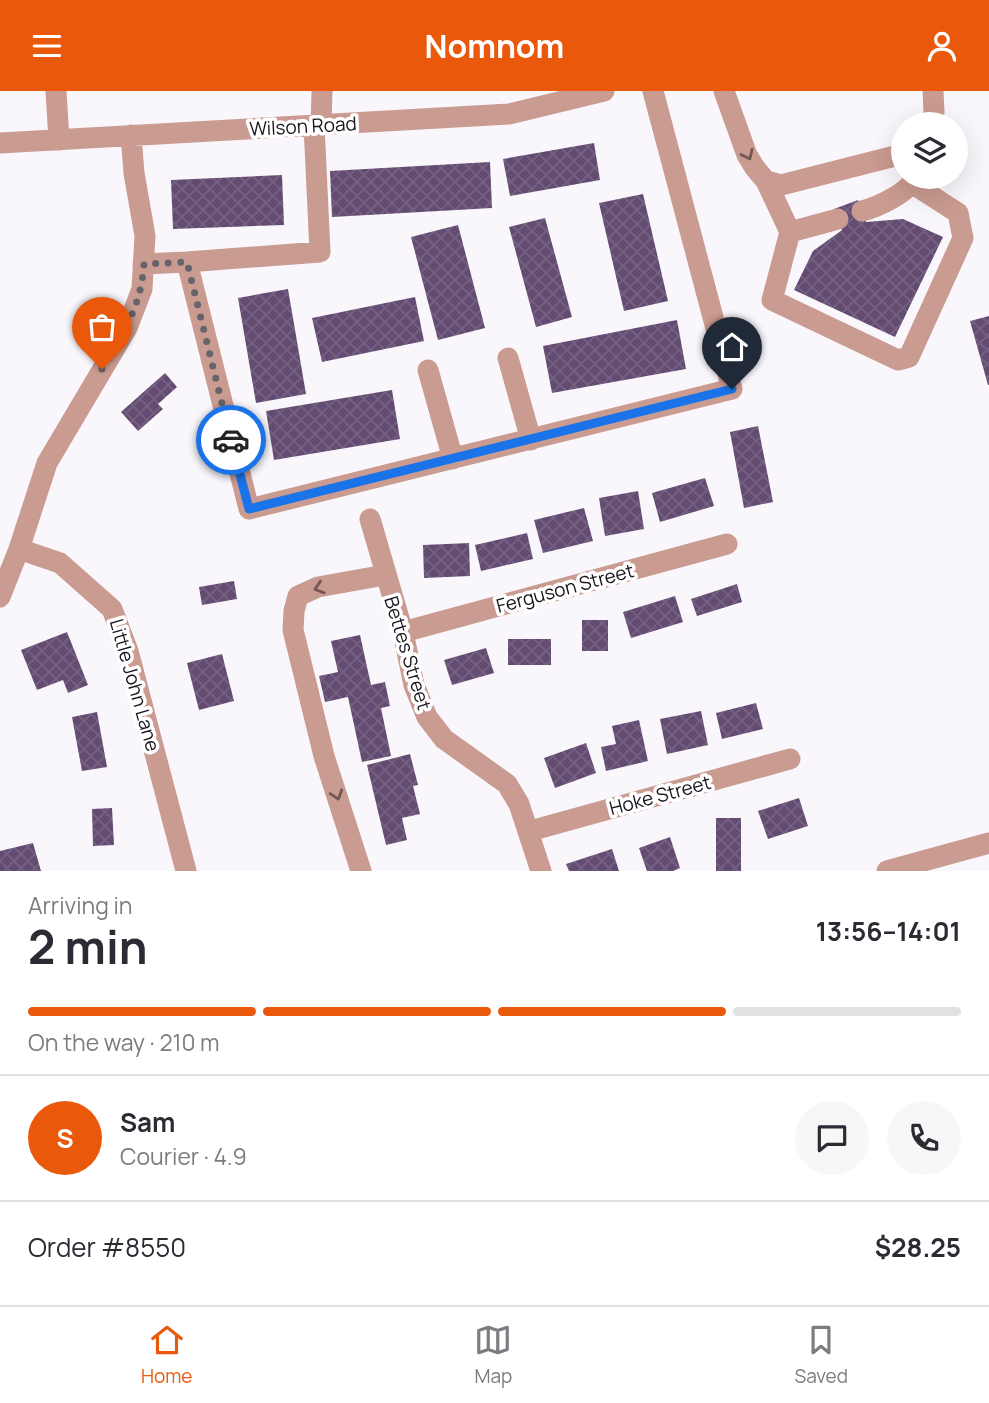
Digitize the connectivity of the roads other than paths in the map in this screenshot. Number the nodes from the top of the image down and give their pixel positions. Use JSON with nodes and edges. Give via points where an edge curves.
{"nodes":[{"id":1,"x":56,"y":91,"type":"edge"},
{"id":2,"x":322,"y":91,"type":"edge"},
{"id":3,"x":604,"y":91,"type":"edge"},
{"id":4,"x":653,"y":91,"type":"edge"},
{"id":5,"x":724,"y":91,"type":"edge"},
{"id":6,"x":933,"y":91,"type":"edge"},
{"id":7,"x":543,"y":99,"type":"edge"},
{"id":8,"x":933,"y":112,"type":"edge"},
{"id":9,"x":318,"y":125,"type":"junction"},
{"id":10,"x":131,"y":135,"type":"junction"},
{"id":11,"x":59,"y":140,"type":"junction"},
{"id":12,"x":0,"y":143,"type":"edge"},
{"id":13,"x":891,"y":157,"type":"edge"},
{"id":14,"x":765,"y":181,"type":"junction"},
{"id":15,"x":902,"y":189,"type":"edge"},
{"id":16,"x":926,"y":189,"type":"edge"},
{"id":17,"x":862,"y":211,"type":"dead end"},
{"id":18,"x":838,"y":219,"type":"dead end"},
{"id":19,"x":790,"y":232,"type":"junction"},
{"id":20,"x":187,"y":262,"type":"junction"},
{"id":21,"x":144,"y":264,"type":"junction"},
{"id":22,"x":508,"y":358,"type":"dead end"},
{"id":23,"x":428,"y":370,"type":"dead end"},
{"id":24,"x":531,"y":440,"type":"junction"},
{"id":25,"x":453,"y":459,"type":"junction"},
{"id":26,"x":370,"y":519,"type":"dead end"},
{"id":27,"x":727,"y":544,"type":"dead end"},
{"id":28,"x":19,"y":549,"type":"junction"},
{"id":29,"x":385,"y":575,"type":"junction"},
{"id":30,"x":0,"y":597,"type":"edge"},
{"id":31,"x":403,"y":632,"type":"junction"},
{"id":32,"x":790,"y":759,"type":"dead end"},
{"id":33,"x":530,"y":831,"type":"junction"},
{"id":34,"x":989,"y":843,"type":"edge"},
{"id":35,"x":186,"y":871,"type":"edge"},
{"id":36,"x":361,"y":871,"type":"edge"},
{"id":37,"x":541,"y":871,"type":"edge"},
{"id":38,"x":887,"y":871,"type":"edge"}],
"edges":[{"from":1,"to":11,"type":"street"},
{"from":2,"to":9,"type":"street"},
{"from":3,"to":7,"type":"street","name":"Wilson Road"},
{"from":4,"to":24,"type":"street","via":[[732,389]]},
{"from":5,"to":14,"type":"street","one_way":true,"via":[[747,155]]},
{"from":6,"to":8,"type":"street"},
{"from":7,"to":9,"type":"street","name":"Wilson Road","via":[[509,114]]},
{"from":9,"to":10,"type":"street","name":"Wilson Road"},
{"from":9,"to":20,"type":"street","via":[[320,252]]},
{"from":10,"to":11,"type":"street","name":"Wilson Road"},
{"from":10,"to":21,"type":"street","via":[[145,236]]},
{"from":11,"to":12,"type":"street","name":"Wilson Road"},
{"from":13,"to":14,"type":"street","via":[[781,185]]},
{"from":14,"to":19,"type":"street"},
{"from":15,"to":17,"type":"street","via":[[878,207]]},
{"from":16,"to":19,"type":"street","via":[[958,213],[963,238],[909,357],[898,360],[772,300]]},
{"from":18,"to":19,"type":"street"},
{"from":20,"to":21,"type":"street"},
{"from":20,"to":25,"type":"street","via":[[249,509]]},
{"from":21,"to":28,"type":"street","via":[[142,289],[127,328],[47,463]]},
{"from":22,"to":24,"type":"street"},
{"from":23,"to":25,"type":"street"},
{"from":24,"to":25,"type":"street"},
{"from":26,"to":29,"type":"street","name":"Bettes Street"},
{"from":27,"to":31,"type":"street","name":"Ferguson Street"},
{"from":28,"to":30,"type":"street"},
{"from":28,"to":35,"type":"street","name":"Little John Lane","via":[[60,563],[112,608],[128,651]]},
{"from":29,"to":31,"type":"street","name":"Bettes Street"},
{"from":29,"to":36,"type":"street","one_way":true,"via":[[318,587],[298,596],[294,611],[293,630],[324,756]]},
{"from":31,"to":33,"type":"street","name":"Bettes Street","via":[[414,685],[427,717],[444,739],[507,784]]},
{"from":32,"to":33,"type":"street","name":"Hoke Street"},
{"from":33,"to":37,"type":"street","name":"Bettes Street"},
{"from":34,"to":38,"type":"street"}]}
